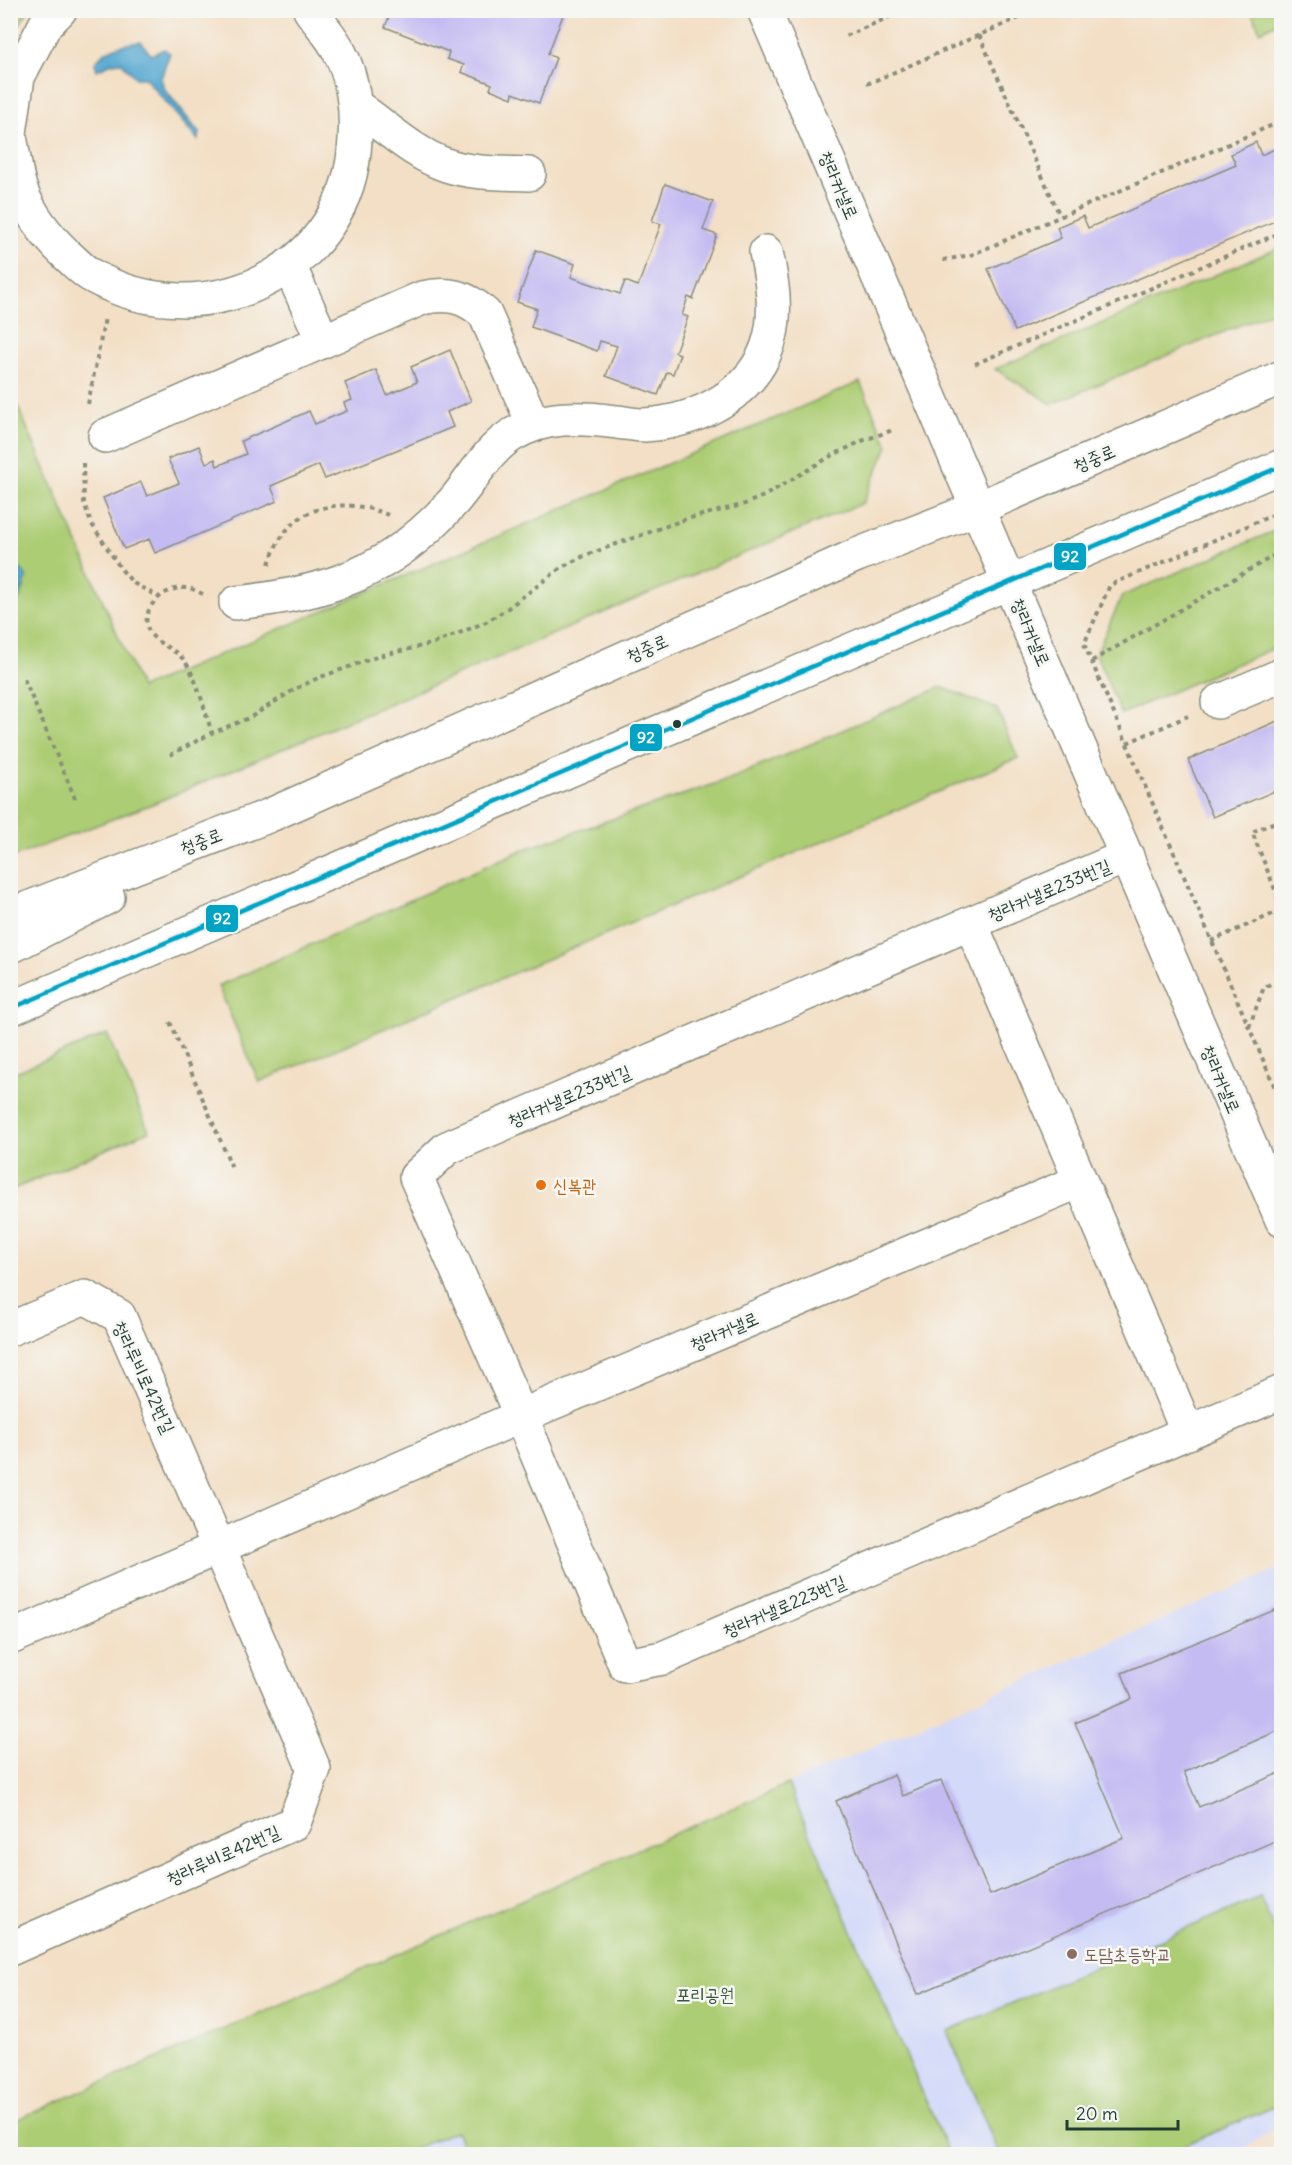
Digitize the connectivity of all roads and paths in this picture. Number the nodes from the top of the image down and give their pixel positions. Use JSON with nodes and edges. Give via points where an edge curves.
{"nodes":[{"id":1,"x":60,"y":10,"type":"edge"},
{"id":2,"x":310,"y":10,"type":"edge"},
{"id":3,"x":764,"y":10,"type":"edge"},
{"id":4,"x":905,"y":10,"type":"edge"},
{"id":5,"x":1037,"y":10,"type":"edge"},
{"id":6,"x":979,"y":35,"type":"junction"},
{"id":7,"x":846,"y":36,"type":"dead end"},
{"id":8,"x":867,"y":84,"type":"dead end"},
{"id":9,"x":357,"y":107,"type":"junction"},
{"id":10,"x":1281,"y":121,"type":"edge"},
{"id":11,"x":10,"y":135,"type":"edge"},
{"id":12,"x":529,"y":174,"type":"dead end"},
{"id":13,"x":1060,"y":216,"type":"junction"},
{"id":14,"x":1281,"y":232,"type":"edge"},
{"id":15,"x":766,"y":252,"type":"dead end"},
{"id":16,"x":943,"y":260,"type":"dead end"},
{"id":17,"x":289,"y":265,"type":"junction"},
{"id":18,"x":323,"y":341,"type":"junction"},
{"id":19,"x":975,"y":364,"type":"dead end"},
{"id":20,"x":1281,"y":377,"type":"edge"},
{"id":21,"x":533,"y":423,"type":"junction"},
{"id":22,"x":893,"y":430,"type":"dead end"},
{"id":23,"x":105,"y":436,"type":"dead end"},
{"id":24,"x":1281,"y":466,"type":"edge"},
{"id":25,"x":978,"y":508,"type":"junction"},
{"id":26,"x":1281,"y":511,"type":"edge"},
{"id":27,"x":423,"y":534,"type":"junction"},
{"id":28,"x":1281,"y":551,"type":"edge"},
{"id":29,"x":1010,"y":583,"type":"junction"},
{"id":30,"x":246,"y":602,"type":"junction"},
{"id":31,"x":1092,"y":661,"type":"junction"},
{"id":32,"x":1281,"y":675,"type":"edge"},
{"id":33,"x":24,"y":679,"type":"dead end"},
{"id":34,"x":1218,"y":702,"type":"joint"},
{"id":35,"x":212,"y":733,"type":"junction"},
{"id":36,"x":1127,"y":743,"type":"junction"},
{"id":37,"x":170,"y":755,"type":"dead end"},
{"id":38,"x":76,"y":803,"type":"dead end"},
{"id":39,"x":268,"y":816,"type":"junction"},
{"id":40,"x":1281,"y":819,"type":"edge"},
{"id":41,"x":1127,"y":856,"type":"junction"},
{"id":42,"x":1281,"y":909,"type":"edge"},
{"id":43,"x":10,"y":915,"type":"edge"},
{"id":44,"x":971,"y":924,"type":"junction"},
{"id":45,"x":1211,"y":941,"type":"junction"},
{"id":46,"x":10,"y":947,"type":"edge"},
{"id":47,"x":109,"y":966,"type":"junction"},
{"id":48,"x":1281,"y":979,"type":"edge"},
{"id":49,"x":10,"y":990,"type":"edge"},
{"id":50,"x":10,"y":1009,"type":"edge"},
{"id":51,"x":170,"y":1022,"type":"dead end"},
{"id":52,"x":1249,"y":1028,"type":"junction"},
{"id":53,"x":1281,"y":1104,"type":"edge"},
{"id":54,"x":233,"y":1170,"type":"dead end"},
{"id":55,"x":1080,"y":1181,"type":"junction"},
{"id":56,"x":1281,"y":1220,"type":"edge"},
{"id":57,"x":10,"y":1329,"type":"edge"},
{"id":58,"x":1281,"y":1392,"type":"edge"},
{"id":59,"x":521,"y":1416,"type":"junction"},
{"id":60,"x":1188,"y":1433,"type":"junction"},
{"id":61,"x":220,"y":1547,"type":"junction"},
{"id":62,"x":10,"y":1638,"type":"edge"},
{"id":63,"x":10,"y":1949,"type":"edge"}],
"edges":[{"from":1,"to":11,"type":"street","via":[[45,25],[18,77]]},
{"from":2,"to":9,"type":"street","via":[[340,51]]},
{"from":3,"to":25,"type":"street","name":"청라커낼로"},
{"from":4,"to":7,"type":"path"},
{"from":5,"to":6,"type":"path"},
{"from":6,"to":8,"type":"path"},
{"from":6,"to":13,"type":"path"},
{"from":9,"to":12,"type":"street","via":[[445,165]]},
{"from":9,"to":17,"type":"street","via":[[354,163],[335,215]]},
{"from":10,"to":13,"type":"path"},
{"from":11,"to":17,"type":"street","via":[[21,190],[49,238],[91,276],[142,297],[198,302],[252,288]]},
{"from":13,"to":16,"type":"path","via":[[971,255]]},
{"from":14,"to":19,"type":"path"},
{"from":15,"to":21,"type":"street","via":[[774,293],[770,337],[756,370],[727,398],[688,417],[643,425],[586,418]]},
{"from":17,"to":18,"type":"street"},
{"from":18,"to":21,"type":"street","via":[[422,298],[442,293],[473,303],[484,314]]},
{"from":18,"to":23,"type":"street"},
{"from":20,"to":25,"type":"street","name":"청중로"},
{"from":21,"to":27,"type":"street","via":[[497,447]]},
{"from":22,"to":35,"type":"path","via":[[841,451],[742,505],[686,519],[586,555],[562,567],[486,622],[435,643],[379,656],[318,678],[251,717]]},
{"from":24,"to":29,"type":"street"},
{"from":25,"to":29,"type":"street","name":"청라커낼로"},
{"from":25,"to":39,"type":"street","name":"청중로","via":[[857,555]]},
{"from":26,"to":31,"type":"path","via":[[1110,585],[1084,644]]},
{"from":27,"to":30,"type":"street","via":[[356,576],[298,596]]},
{"from":27,"to":30,"type":"path","via":[[378,510],[355,505],[334,505],[314,511],[293,524],[281,538]]},
{"from":28,"to":31,"type":"path"},
{"from":29,"to":41,"type":"street","name":"청라커낼로"},
{"from":29,"to":47,"type":"street"},
{"from":30,"to":35,"type":"path","via":[[218,600],[186,588],[172,590],[150,607],[146,623],[152,636],[185,660]]},
{"from":31,"to":36,"type":"path"},
{"from":32,"to":34,"type":"street"},
{"from":33,"to":38,"type":"path"},
{"from":34,"to":36,"type":"path"},
{"from":35,"to":37,"type":"path"},
{"from":36,"to":45,"type":"path"},
{"from":39,"to":43,"type":"street","name":"청중로"},
{"from":39,"to":46,"type":"street"},
{"from":40,"to":42,"type":"path","via":[[1252,832]]},
{"from":41,"to":44,"type":"street","name":"청라커낼로233번길"},
{"from":41,"to":56,"type":"street","name":"청라커낼로"},
{"from":42,"to":45,"type":"path"},
{"from":44,"to":55,"type":"street","name":"청라커낼로233번길"},
{"from":44,"to":59,"type":"street","name":"청라커낼로233번길","via":[[447,1148],[416,1177]]},
{"from":45,"to":52,"type":"path"},
{"from":47,"to":49,"type":"street"},
{"from":47,"to":50,"type":"street"},
{"from":48,"to":52,"type":"path","via":[[1264,987]]},
{"from":51,"to":54,"type":"path"},
{"from":52,"to":53,"type":"path"},
{"from":55,"to":59,"type":"street","name":"청라커낼로"},
{"from":55,"to":60,"type":"street"},
{"from":57,"to":61,"type":"street","name":"청라루비로42번길","via":[[85,1297],[119,1316]]},
{"from":58,"to":60,"type":"street","name":"청라커낼로223번길"},
{"from":59,"to":60,"type":"street","name":"청라커낼로223번길","via":[[625,1665],[663,1658]]},
{"from":59,"to":61,"type":"street","name":"청라커낼로"},
{"from":61,"to":62,"type":"street"},
{"from":61,"to":63,"type":"street","name":"청라루비로42번길","via":[[314,1770],[294,1823]]}]}
